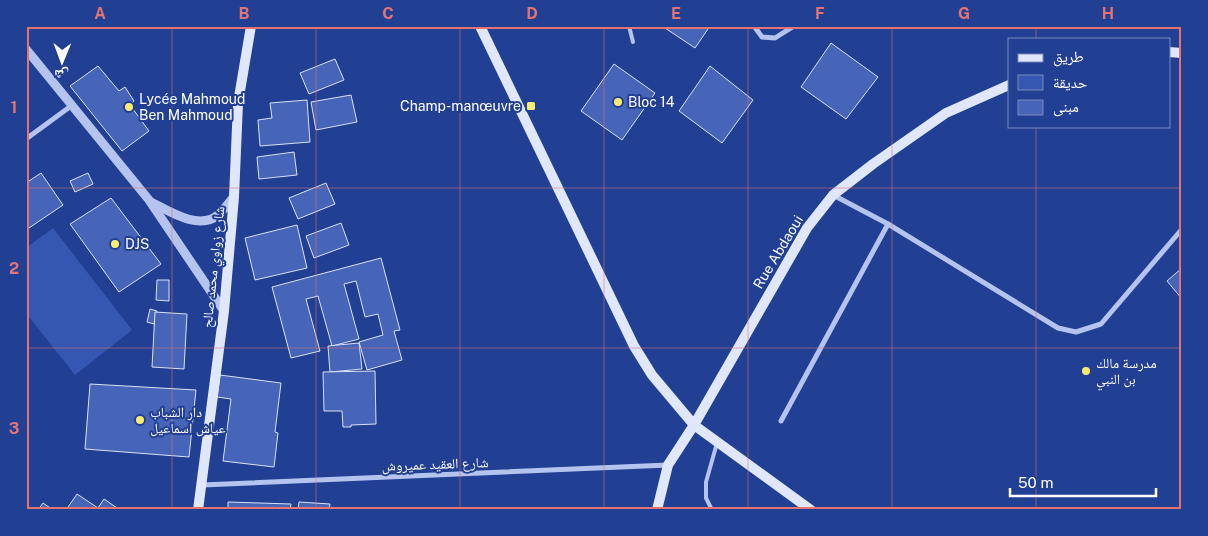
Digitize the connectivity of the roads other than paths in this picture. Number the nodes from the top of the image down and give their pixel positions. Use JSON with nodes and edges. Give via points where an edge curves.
{"nodes":[{"id":1,"x":251,"y":26,"type":"edge"},
{"id":2,"x":480,"y":26,"type":"edge"},
{"id":3,"x":629,"y":26,"type":"edge"},
{"id":4,"x":754,"y":26,"type":"edge"},
{"id":5,"x":794,"y":26,"type":"edge"},
{"id":6,"x":633,"y":42,"type":"dead end"},
{"id":7,"x":26,"y":48,"type":"edge"},
{"id":8,"x":1008,"y":84,"type":"edge"},
{"id":9,"x":71,"y":106,"type":"junction"},
{"id":10,"x":26,"y":139,"type":"edge"},
{"id":11,"x":833,"y":195,"type":"junction"},
{"id":12,"x":234,"y":196,"type":"junction"},
{"id":13,"x":149,"y":200,"type":"junction"},
{"id":14,"x":888,"y":224,"type":"junction"},
{"id":15,"x":1182,"y":229,"type":"edge"},
{"id":16,"x":224,"y":311,"type":"junction"},
{"id":17,"x":781,"y":421,"type":"dead end"},
{"id":18,"x":694,"y":425,"type":"junction"},
{"id":19,"x":718,"y":443,"type":"junction"},
{"id":20,"x":668,"y":465,"type":"junction"},
{"id":21,"x":202,"y":485,"type":"junction"},
{"id":22,"x":198,"y":510,"type":"edge"},
{"id":23,"x":657,"y":510,"type":"edge"},
{"id":24,"x":712,"y":510,"type":"edge"},
{"id":25,"x":811,"y":510,"type":"edge"}],
"edges":[{"from":1,"to":12,"type":"main road","name":"شارع زواوي محمد صالح","via":[[238,103]]},
{"from":2,"to":18,"type":"main road","via":[[634,346],[652,375]]},
{"from":3,"to":6,"type":"lane"},
{"from":4,"to":5,"type":"street","via":[[762,37],[775,38]]},
{"from":7,"to":9,"type":"street"},
{"from":8,"to":11,"type":"main road","name":"Rue Abdaoui","via":[[946,113]]},
{"from":9,"to":10,"type":"street"},
{"from":9,"to":13,"type":"street"},
{"from":11,"to":14,"type":"street"},
{"from":11,"to":18,"type":"main road","name":"Rue Abdaoui","via":[[806,228]]},
{"from":12,"to":13,"type":"street","via":[[210,220],[179,216]]},
{"from":12,"to":16,"type":"main road","name":"شارع زواوي محمد صالح"},
{"from":13,"to":16,"type":"street"},
{"from":14,"to":15,"type":"street","via":[[1058,328],[1076,332],[1101,324]]},
{"from":14,"to":17,"type":"street"},
{"from":16,"to":21,"type":"main road","name":"شارع زواوي محمد صالح"},
{"from":18,"to":19,"type":"main road"},
{"from":18,"to":20,"type":"main road","name":"Rue Abdaoui"},
{"from":19,"to":24,"type":"lane","via":[[706,482],[706,498]]},
{"from":19,"to":25,"type":"main road"},
{"from":20,"to":21,"type":"street","name":"شارع العقيد عميروش"},
{"from":20,"to":23,"type":"main road","name":"Rue Abdaoui"},
{"from":21,"to":22,"type":"main road","name":"شارع زواوي محمد صالح"}]}
